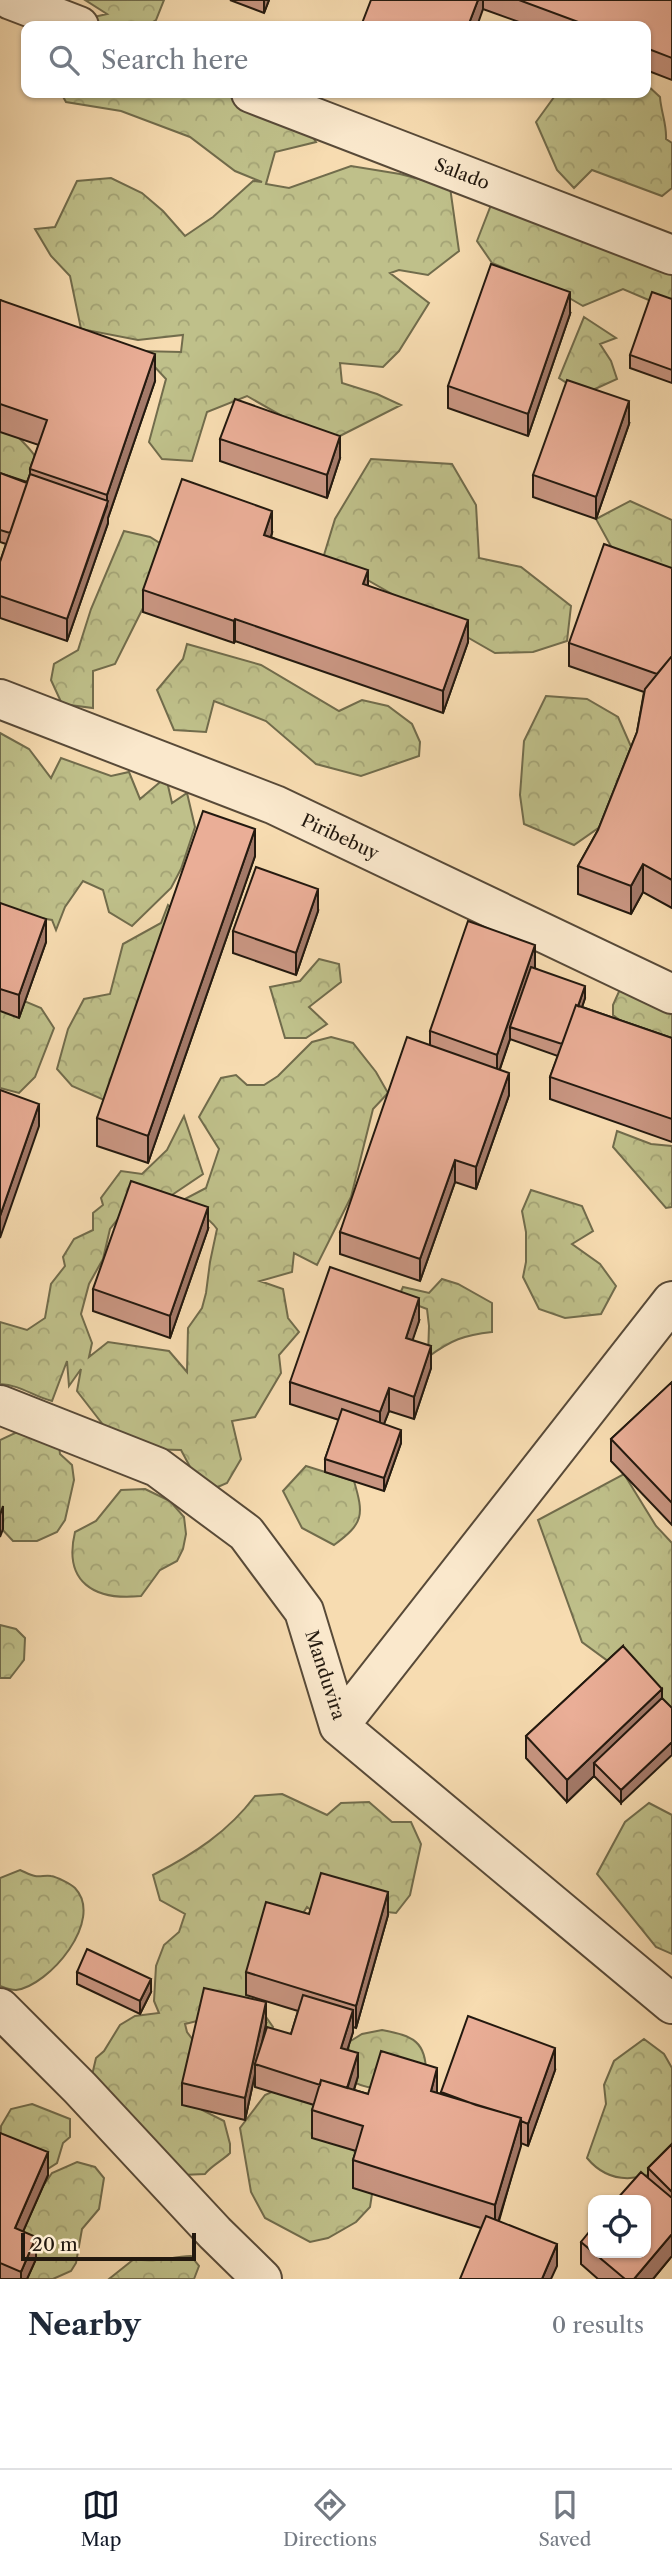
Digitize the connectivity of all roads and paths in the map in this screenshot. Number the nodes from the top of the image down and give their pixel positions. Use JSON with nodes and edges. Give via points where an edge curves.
{"nodes":[{"id":1,"x":11,"y":0,"type":"edge"},
{"id":2,"x":66,"y":21,"type":"edge"},
{"id":3,"x":264,"y":98,"type":"edge"},
{"id":4,"x":672,"y":255,"type":"edge"},
{"id":5,"x":0,"y":699,"type":"edge"},
{"id":6,"x":672,"y":994,"type":"edge"},
{"id":7,"x":672,"y":1301,"type":"edge"},
{"id":8,"x":0,"y":1405,"type":"edge"},
{"id":9,"x":339,"y":1726,"type":"junction"},
{"id":10,"x":672,"y":2004,"type":"edge"},
{"id":11,"x":0,"y":2008,"type":"edge"},
{"id":12,"x":262,"y":2279,"type":"edge"}],
"edges":[{"from":1,"to":2,"type":"street"},
{"from":3,"to":4,"type":"street","name":"Salado"},
{"from":5,"to":6,"type":"street","name":"Piribebuy","via":[[275,805]]},
{"from":7,"to":9,"type":"street"},
{"from":8,"to":9,"type":"street","name":"Manduvira","via":[[157,1467],[246,1533],[304,1611]]},
{"from":9,"to":10,"type":"street","name":"Manduvira"},
{"from":11,"to":12,"type":"street"}]}
